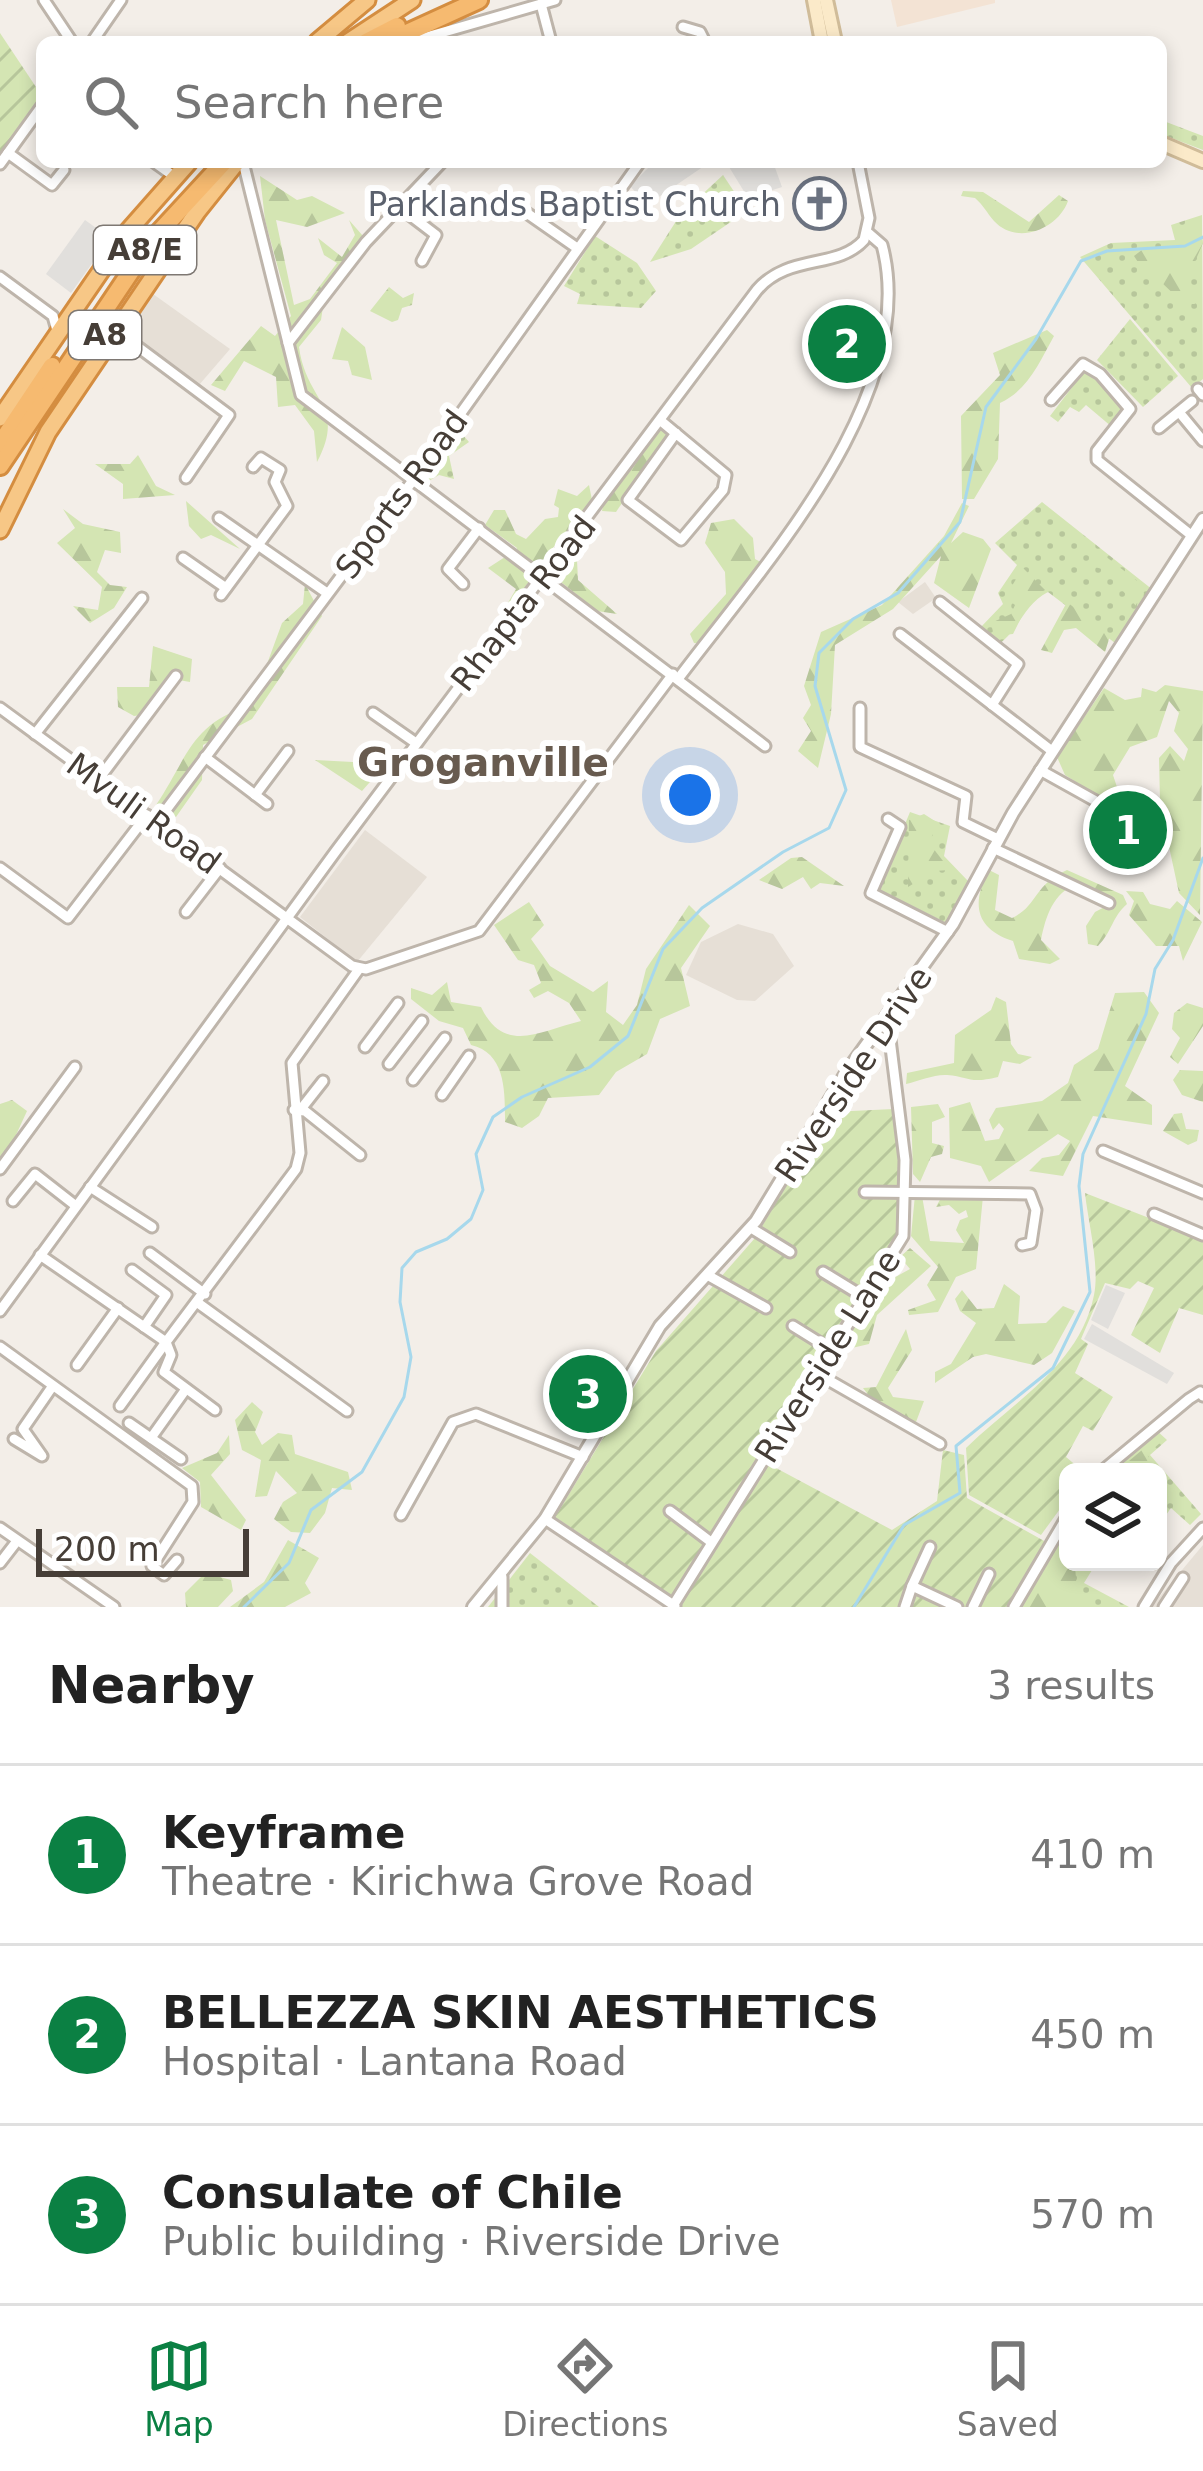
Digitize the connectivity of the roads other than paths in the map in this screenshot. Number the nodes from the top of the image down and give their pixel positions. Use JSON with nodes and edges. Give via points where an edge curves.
{"nodes":[{"id":1,"x":121,"y":0,"type":"edge"},
{"id":2,"x":369,"y":0,"type":"edge"},
{"id":3,"x":412,"y":0,"type":"edge"},
{"id":4,"x":452,"y":0,"type":"edge"},
{"id":5,"x":479,"y":0,"type":"edge"},
{"id":6,"x":554,"y":0,"type":"edge"},
{"id":7,"x":814,"y":0,"type":"edge"},
{"id":8,"x":826,"y":0,"type":"edge"},
{"id":9,"x":45,"y":3,"type":"edge"},
{"id":10,"x":541,"y":4,"type":"junction"},
{"id":11,"x":350,"y":14,"type":"junction"},
{"id":12,"x":382,"y":16,"type":"junction"},
{"id":13,"x":683,"y":27,"type":"dead end"},
{"id":14,"x":68,"y":36,"type":"edge"},
{"id":15,"x":96,"y":36,"type":"edge"},
{"id":16,"x":324,"y":36,"type":"edge"},
{"id":17,"x":357,"y":36,"type":"edge"},
{"id":18,"x":360,"y":36,"type":"edge"},
{"id":19,"x":366,"y":36,"type":"edge"},
{"id":20,"x":400,"y":36,"type":"edge"},
{"id":21,"x":430,"y":36,"type":"edge"},
{"id":22,"x":549,"y":36,"type":"edge"},
{"id":23,"x":702,"y":36,"type":"edge"},
{"id":24,"x":829,"y":36,"type":"edge"},
{"id":25,"x":830,"y":36,"type":"edge"},
{"id":26,"x":36,"y":114,"type":"edge"},
{"id":27,"x":1167,"y":146,"type":"edge"},
{"id":28,"x":8,"y":153,"type":"junction"},
{"id":29,"x":1203,"y":161,"type":"edge"},
{"id":30,"x":0,"y":164,"type":"edge"},
{"id":31,"x":162,"y":168,"type":"edge"},
{"id":32,"x":183,"y":168,"type":"edge"},
{"id":33,"x":204,"y":168,"type":"edge"},
{"id":34,"x":219,"y":168,"type":"edge"},
{"id":35,"x":221,"y":168,"type":"edge"},
{"id":36,"x":235,"y":168,"type":"edge"},
{"id":37,"x":242,"y":168,"type":"edge"},
{"id":38,"x":436,"y":168,"type":"edge"},
{"id":39,"x":636,"y":168,"type":"edge"},
{"id":40,"x":859,"y":168,"type":"edge"},
{"id":41,"x":64,"y":170,"type":"dead end"},
{"id":42,"x":175,"y":177,"type":"junction"},
{"id":43,"x":511,"y":202,"type":"dead end"},
{"id":44,"x":398,"y":206,"type":"junction"},
{"id":45,"x":867,"y":232,"type":"junction"},
{"id":46,"x":577,"y":248,"type":"junction"},
{"id":47,"x":422,"y":261,"type":"dead end"},
{"id":48,"x":0,"y":277,"type":"edge"},
{"id":49,"x":118,"y":332,"type":"junction"},
{"id":50,"x":64,"y":335,"type":"junction"},
{"id":51,"x":288,"y":343,"type":"junction"},
{"id":52,"x":1051,"y":400,"type":"dead end"},
{"id":53,"x":1192,"y":401,"type":"dead end"},
{"id":54,"x":1179,"y":412,"type":"junction"},
{"id":55,"x":0,"y":418,"type":"edge"},
{"id":56,"x":661,"y":422,"type":"junction"},
{"id":57,"x":1159,"y":428,"type":"dead end"},
{"id":58,"x":676,"y":433,"type":"junction"},
{"id":59,"x":1203,"y":441,"type":"edge"},
{"id":60,"x":0,"y":443,"type":"edge"},
{"id":61,"x":0,"y":466,"type":"edge"},
{"id":62,"x":253,"y":467,"type":"dead end"},
{"id":63,"x":186,"y":478,"type":"dead end"},
{"id":64,"x":414,"y":479,"type":"junction"},
{"id":65,"x":0,"y":518,"type":"edge"},
{"id":66,"x":219,"y":518,"type":"dead end"},
{"id":67,"x":1203,"y":519,"type":"edge"},
{"id":68,"x":478,"y":528,"type":"junction"},
{"id":69,"x":0,"y":530,"type":"edge"},
{"id":70,"x":1191,"y":535,"type":"junction"},
{"id":71,"x":259,"y":548,"type":"junction"},
{"id":72,"x":183,"y":558,"type":"dead end"},
{"id":73,"x":544,"y":578,"type":"junction"},
{"id":74,"x":463,"y":584,"type":"dead end"},
{"id":75,"x":327,"y":593,"type":"junction"},
{"id":76,"x":142,"y":598,"type":"dead end"},
{"id":77,"x":940,"y":602,"type":"dead end"},
{"id":78,"x":900,"y":634,"type":"dead end"},
{"id":79,"x":176,"y":676,"type":"dead end"},
{"id":80,"x":675,"y":676,"type":"junction"},
{"id":81,"x":992,"y":705,"type":"junction"},
{"id":82,"x":860,"y":708,"type":"dead end"},
{"id":83,"x":373,"y":713,"type":"dead end"},
{"id":84,"x":2,"y":714,"type":"edge"},
{"id":85,"x":34,"y":734,"type":"junction"},
{"id":86,"x":416,"y":743,"type":"junction"},
{"id":87,"x":765,"y":746,"type":"dead end"},
{"id":88,"x":288,"y":751,"type":"dead end"},
{"id":89,"x":1052,"y":751,"type":"junction"},
{"id":90,"x":206,"y":757,"type":"junction"},
{"id":91,"x":1040,"y":770,"type":"junction"},
{"id":92,"x":98,"y":780,"type":"junction"},
{"id":93,"x":255,"y":796,"type":"junction"},
{"id":94,"x":267,"y":804,"type":"dead end"},
{"id":95,"x":152,"y":819,"type":"junction"},
{"id":96,"x":888,"y":819,"type":"dead end"},
{"id":97,"x":1137,"y":824,"type":"dead end"},
{"id":98,"x":995,"y":843,"type":"junction"},
{"id":99,"x":0,"y":868,"type":"edge"},
{"id":100,"x":220,"y":868,"type":"junction"},
{"id":101,"x":1109,"y":903,"type":"dead end"},
{"id":102,"x":186,"y":912,"type":"dead end"},
{"id":103,"x":286,"y":918,"type":"junction"},
{"id":104,"x":948,"y":932,"type":"junction"},
{"id":105,"x":359,"y":969,"type":"junction"},
{"id":106,"x":398,"y":1003,"type":"dead end"},
{"id":107,"x":887,"y":1015,"type":"junction"},
{"id":108,"x":422,"y":1021,"type":"dead end"},
{"id":109,"x":445,"y":1038,"type":"dead end"},
{"id":110,"x":365,"y":1046,"type":"dead end"},
{"id":111,"x":469,"y":1056,"type":"dead end"},
{"id":112,"x":389,"y":1064,"type":"dead end"},
{"id":113,"x":75,"y":1067,"type":"dead end"},
{"id":114,"x":413,"y":1080,"type":"dead end"},
{"id":115,"x":323,"y":1081,"type":"dead end"},
{"id":116,"x":442,"y":1095,"type":"dead end"},
{"id":117,"x":297,"y":1110,"type":"junction"},
{"id":118,"x":1103,"y":1151,"type":"dead end"},
{"id":119,"x":360,"y":1155,"type":"dead end"},
{"id":120,"x":0,"y":1169,"type":"edge"},
{"id":121,"x":90,"y":1187,"type":"junction"},
{"id":122,"x":907,"y":1189,"type":"junction"},
{"id":123,"x":866,"y":1192,"type":"dead end"},
{"id":124,"x":1203,"y":1193,"type":"edge"},
{"id":125,"x":13,"y":1202,"type":"dead end"},
{"id":126,"x":76,"y":1206,"type":"junction"},
{"id":127,"x":1154,"y":1214,"type":"dead end"},
{"id":128,"x":152,"y":1227,"type":"dead end"},
{"id":129,"x":751,"y":1228,"type":"junction"},
{"id":130,"x":1203,"y":1235,"type":"edge"},
{"id":131,"x":1022,"y":1245,"type":"dead end"},
{"id":132,"x":790,"y":1252,"type":"dead end"},
{"id":133,"x":150,"y":1253,"type":"dead end"},
{"id":134,"x":40,"y":1255,"type":"junction"},
{"id":135,"x":132,"y":1270,"type":"dead end"},
{"id":136,"x":823,"y":1272,"type":"dead end"},
{"id":137,"x":709,"y":1276,"type":"junction"},
{"id":138,"x":166,"y":1295,"type":"junction"},
{"id":139,"x":864,"y":1298,"type":"junction"},
{"id":140,"x":201,"y":1299,"type":"junction"},
{"id":141,"x":178,"y":1304,"type":"dead end"},
{"id":142,"x":118,"y":1308,"type":"junction"},
{"id":143,"x":766,"y":1308,"type":"dead end"},
{"id":144,"x":0,"y":1311,"type":"edge"},
{"id":145,"x":793,"y":1326,"type":"dead end"},
{"id":146,"x":144,"y":1327,"type":"junction"},
{"id":147,"x":166,"y":1342,"type":"junction"},
{"id":148,"x":0,"y":1347,"type":"edge"},
{"id":149,"x":830,"y":1349,"type":"junction"},
{"id":150,"x":77,"y":1365,"type":"dead end"},
{"id":151,"x":816,"y":1373,"type":"junction"},
{"id":152,"x":52,"y":1387,"type":"junction"},
{"id":153,"x":187,"y":1389,"type":"junction"},
{"id":154,"x":1203,"y":1396,"type":"edge"},
{"id":155,"x":120,"y":1406,"type":"dead end"},
{"id":156,"x":215,"y":1410,"type":"dead end"},
{"id":157,"x":347,"y":1411,"type":"dead end"},
{"id":158,"x":129,"y":1423,"type":"dead end"},
{"id":159,"x":151,"y":1438,"type":"junction"},
{"id":160,"x":14,"y":1439,"type":"dead end"},
{"id":161,"x":940,"y":1444,"type":"dead end"},
{"id":162,"x":583,"y":1457,"type":"junction"},
{"id":163,"x":181,"y":1459,"type":"dead end"},
{"id":164,"x":1112,"y":1463,"type":"edge"},
{"id":165,"x":670,"y":1511,"type":"dead end"},
{"id":166,"x":400,"y":1515,"type":"dead end"},
{"id":167,"x":545,"y":1519,"type":"junction"},
{"id":168,"x":0,"y":1528,"type":"edge"},
{"id":169,"x":1203,"y":1528,"type":"edge"},
{"id":170,"x":1059,"y":1530,"type":"edge"},
{"id":171,"x":17,"y":1541,"type":"junction"},
{"id":172,"x":711,"y":1542,"type":"junction"},
{"id":173,"x":930,"y":1547,"type":"dead end"},
{"id":174,"x":177,"y":1560,"type":"dead end"},
{"id":175,"x":0,"y":1563,"type":"edge"},
{"id":176,"x":989,"y":1574,"type":"dead end"},
{"id":177,"x":502,"y":1576,"type":"junction"},
{"id":178,"x":1183,"y":1578,"type":"dead end"},
{"id":179,"x":912,"y":1586,"type":"junction"},
{"id":180,"x":675,"y":1606,"type":"edge"},
{"id":181,"x":114,"y":1607,"type":"edge"},
{"id":182,"x":472,"y":1607,"type":"edge"},
{"id":183,"x":502,"y":1607,"type":"edge"},
{"id":184,"x":905,"y":1607,"type":"edge"},
{"id":185,"x":957,"y":1607,"type":"edge"},
{"id":186,"x":973,"y":1607,"type":"edge"},
{"id":187,"x":1014,"y":1607,"type":"edge"},
{"id":188,"x":1144,"y":1607,"type":"edge"},
{"id":189,"x":1164,"y":1607,"type":"edge"}],
"edges":[{"from":1,"to":15,"type":"street"},
{"from":2,"to":11,"type":"highway"},
{"from":2,"to":12,"type":"highway"},
{"from":3,"to":12,"type":"highway"},
{"from":4,"to":19,"type":"highway"},
{"from":5,"to":20,"type":"highway"},
{"from":6,"to":10,"type":"street"},
{"from":7,"to":24,"type":"main road"},
{"from":8,"to":25,"type":"main road"},
{"from":9,"to":14,"type":"street"},
{"from":10,"to":21,"type":"street"},
{"from":10,"to":22,"type":"street"},
{"from":11,"to":16,"type":"highway"},
{"from":11,"to":17,"type":"highway","via":[[362,15]]},
{"from":12,"to":18,"type":"highway"},
{"from":13,"to":23,"type":"street"},
{"from":26,"to":28,"type":"street"},
{"from":27,"to":29,"type":"main road"},
{"from":28,"to":30,"type":"street"},
{"from":28,"to":41,"type":"street","via":[[52,185]]},
{"from":31,"to":42,"type":"street"},
{"from":32,"to":42,"type":"highway","number":"A8"},
{"from":33,"to":50,"type":"highway","number":"A8/E"},
{"from":34,"to":50,"type":"highway","number":"A8/E"},
{"from":35,"to":65,"type":"highway","number":"A8","via":[[45,424]]},
{"from":36,"to":49,"type":"highway","via":[[196,212]]},
{"from":37,"to":51,"type":"street"},
{"from":38,"to":44,"type":"street"},
{"from":39,"to":46,"type":"street","name":"Sports Road"},
{"from":40,"to":45,"type":"street"},
{"from":42,"to":50,"type":"highway","number":"A8","via":[[129,230]]},
{"from":43,"to":46,"type":"street"},
{"from":44,"to":47,"type":"street","via":[[436,235]]},
{"from":44,"to":51,"type":"street"},
{"from":45,"to":56,"type":"street","name":"Rhapta Road","via":[[855,249],[772,274]]},
{"from":45,"to":80,"type":"street","via":[[882,244],[888,284],[869,388],[797,522]]},
{"from":46,"to":64,"type":"street","name":"Sports Road"},
{"from":48,"to":50,"type":"street"},
{"from":49,"to":63,"type":"street","via":[[229,415]]},
{"from":49,"to":69,"type":"highway","via":[[35,452]]},
{"from":50,"to":55,"type":"highway","number":"A8"},
{"from":50,"to":60,"type":"highway","number":"A8/E"},
{"from":50,"to":61,"type":"highway","number":"A8"},
{"from":51,"to":64,"type":"street","via":[[301,395]]},
{"from":52,"to":70,"type":"street","via":[[1083,364],[1100,374],[1130,409],[1097,460]]},
{"from":53,"to":54,"type":"street"},
{"from":54,"to":57,"type":"street"},
{"from":54,"to":59,"type":"street"},
{"from":56,"to":58,"type":"street"},
{"from":56,"to":73,"type":"street","name":"Rhapta Road"},
{"from":58,"to":58,"type":"street","via":[[726,475],[723,490],[681,540],[628,496]]},
{"from":62,"to":71,"type":"street","via":[[261,458],[280,470],[275,482],[287,503]]},
{"from":64,"to":68,"type":"street"},
{"from":64,"to":75,"type":"street","name":"Sports Road"},
{"from":66,"to":71,"type":"street"},
{"from":67,"to":70,"type":"street","name":"Riverside Drive"},
{"from":68,"to":73,"type":"street"},
{"from":68,"to":74,"type":"street","via":[[448,569]]},
{"from":70,"to":89,"type":"street","name":"Riverside Drive"},
{"from":71,"to":72,"type":"street","via":[[223,592]]},
{"from":71,"to":75,"type":"street"},
{"from":73,"to":80,"type":"street"},
{"from":73,"to":86,"type":"street","name":"Rhapta Road"},
{"from":75,"to":90,"type":"street","name":"Sports Road"},
{"from":76,"to":85,"type":"street"},
{"from":77,"to":81,"type":"street","via":[[1018,664]]},
{"from":78,"to":81,"type":"street"},
{"from":79,"to":92,"type":"street"},
{"from":80,"to":87,"type":"street"},
{"from":80,"to":105,"type":"street","via":[[479,931],[386,967]]},
{"from":81,"to":89,"type":"street"},
{"from":82,"to":98,"type":"street","via":[[860,747],[966,796],[963,822]]},
{"from":83,"to":86,"type":"street"},
{"from":84,"to":85,"type":"street","name":"Mvuli Road"},
{"from":85,"to":92,"type":"street","name":"Mvuli Road"},
{"from":86,"to":103,"type":"street","name":"Rhapta Road"},
{"from":88,"to":93,"type":"street"},
{"from":89,"to":91,"type":"street","name":"Riverside Drive"},
{"from":90,"to":93,"type":"street"},
{"from":90,"to":95,"type":"street","name":"Sports Road"},
{"from":91,"to":97,"type":"street"},
{"from":91,"to":98,"type":"street","name":"Riverside Drive"},
{"from":92,"to":95,"type":"street","name":"Mvuli Road"},
{"from":93,"to":94,"type":"street"},
{"from":95,"to":99,"type":"street","name":"Sports Road","via":[[71,917]]},
{"from":95,"to":100,"type":"street","name":"Mvuli Road"},
{"from":96,"to":104,"type":"street","via":[[900,827],[871,893]]},
{"from":98,"to":101,"type":"street"},
{"from":98,"to":104,"type":"street","name":"Riverside Drive"},
{"from":100,"to":102,"type":"street"},
{"from":100,"to":103,"type":"street","name":"Mvuli Road"},
{"from":103,"to":105,"type":"street","name":"Mvuli Road"},
{"from":103,"to":121,"type":"street","name":"Rhapta Road"},
{"from":104,"to":107,"type":"street","name":"Riverside Drive"},
{"from":105,"to":117,"type":"street","via":[[292,1063]]},
{"from":106,"to":110,"type":"street"},
{"from":107,"to":122,"type":"street","name":"Riverside Lane"},
{"from":107,"to":129,"type":"street","name":"Riverside Drive"},
{"from":108,"to":112,"type":"street"},
{"from":109,"to":114,"type":"street"},
{"from":111,"to":116,"type":"street"},
{"from":113,"to":120,"type":"street"},
{"from":115,"to":117,"type":"street"},
{"from":117,"to":119,"type":"street"},
{"from":117,"to":140,"type":"street","via":[[296,1169]]},
{"from":118,"to":124,"type":"street"},
{"from":121,"to":126,"type":"street","name":"Rhapta Road"},
{"from":121,"to":128,"type":"street"},
{"from":122,"to":123,"type":"street"},
{"from":122,"to":131,"type":"street","via":[[1030,1194],[1036,1220],[1031,1243]]},
{"from":122,"to":139,"type":"street","name":"Riverside Lane","via":[[903,1236]]},
{"from":125,"to":126,"type":"street","via":[[35,1174]]},
{"from":126,"to":134,"type":"street","name":"Rhapta Road"},
{"from":127,"to":130,"type":"street"},
{"from":129,"to":132,"type":"street"},
{"from":129,"to":137,"type":"street","name":"Riverside Drive"},
{"from":133,"to":140,"type":"street"},
{"from":134,"to":142,"type":"street"},
{"from":134,"to":144,"type":"street","name":"Rhapta Road"},
{"from":135,"to":138,"type":"street"},
{"from":136,"to":139,"type":"street"},
{"from":137,"to":143,"type":"street"},
{"from":137,"to":162,"type":"street","name":"Riverside Drive","via":[[660,1325]]},
{"from":138,"to":141,"type":"street"},
{"from":138,"to":146,"type":"street"},
{"from":139,"to":149,"type":"street","name":"Riverside Lane"},
{"from":140,"to":147,"type":"street"},
{"from":140,"to":157,"type":"street"},
{"from":142,"to":146,"type":"street"},
{"from":142,"to":150,"type":"street"},
{"from":145,"to":149,"type":"street"},
{"from":146,"to":147,"type":"street"},
{"from":147,"to":153,"type":"street","via":[[164,1372]]},
{"from":147,"to":155,"type":"street"},
{"from":148,"to":152,"type":"street"},
{"from":149,"to":151,"type":"street","name":"Riverside Lane"},
{"from":151,"to":161,"type":"street"},
{"from":151,"to":172,"type":"street","name":"Riverside Lane"},
{"from":152,"to":160,"type":"street","via":[[23,1429],[42,1456]]},
{"from":152,"to":174,"type":"street","via":[[192,1486],[193,1502],[152,1566],[164,1574]]},
{"from":153,"to":156,"type":"street"},
{"from":153,"to":159,"type":"street"},
{"from":154,"to":164,"type":"street"},
{"from":158,"to":159,"type":"street"},
{"from":159,"to":163,"type":"street"},
{"from":162,"to":166,"type":"street","via":[[463,1415]]},
{"from":162,"to":167,"type":"street","name":"Riverside Drive"},
{"from":165,"to":172,"type":"street"},
{"from":167,"to":177,"type":"street","name":"Riverside Drive"},
{"from":167,"to":180,"type":"street"},
{"from":168,"to":171,"type":"street"},
{"from":169,"to":188,"type":"street"},
{"from":170,"to":187,"type":"street"},
{"from":171,"to":175,"type":"street"},
{"from":171,"to":181,"type":"street"},
{"from":172,"to":180,"type":"street","name":"Riverside Lane"},
{"from":173,"to":179,"type":"street"},
{"from":176,"to":186,"type":"street"},
{"from":177,"to":182,"type":"street","name":"Riverside Drive"},
{"from":177,"to":183,"type":"street"},
{"from":178,"to":189,"type":"street"},
{"from":179,"to":184,"type":"street"},
{"from":179,"to":185,"type":"street"}]}
